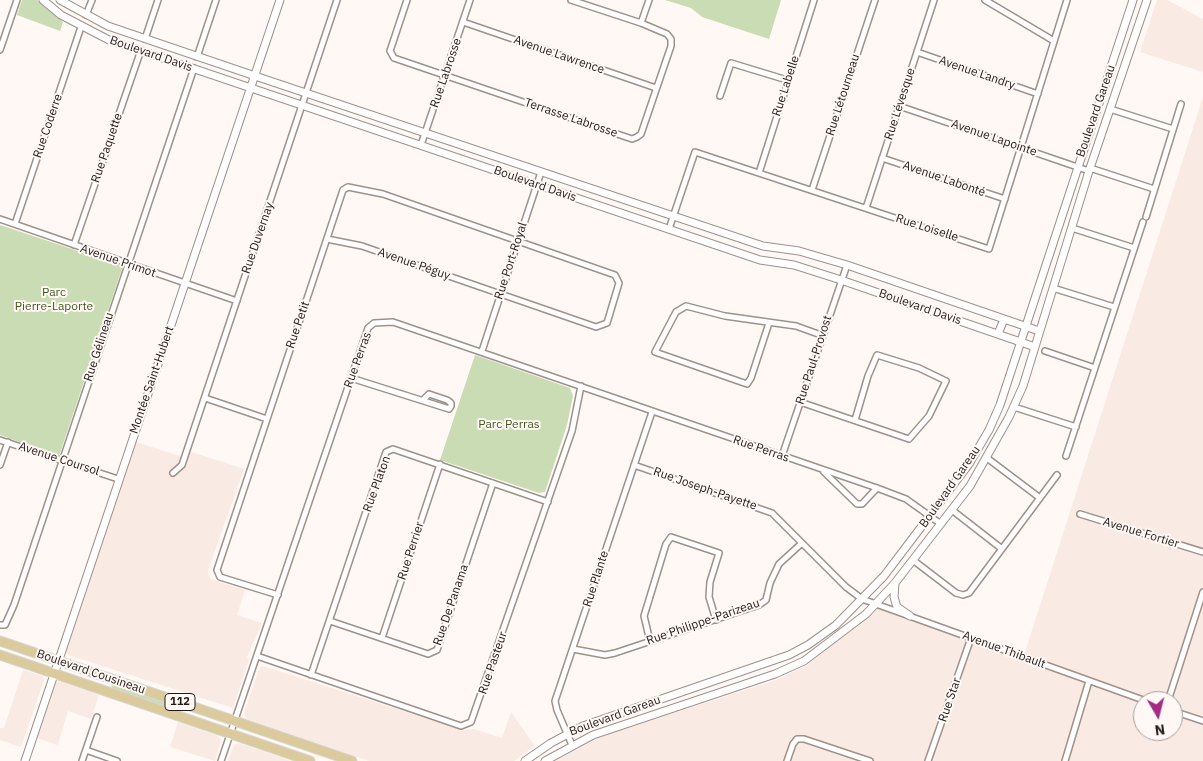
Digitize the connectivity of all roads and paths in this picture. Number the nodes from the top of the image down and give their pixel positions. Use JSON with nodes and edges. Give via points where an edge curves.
{"nodes":[{"id":1,"x":17,"y":0,"type":"edge"},
{"id":2,"x":43,"y":0,"type":"edge"},
{"id":3,"x":60,"y":0,"type":"edge"},
{"id":4,"x":92,"y":0,"type":"edge"},
{"id":5,"x":158,"y":0,"type":"edge"},
{"id":6,"x":216,"y":0,"type":"edge"},
{"id":7,"x":280,"y":0,"type":"edge"},
{"id":8,"x":337,"y":0,"type":"edge"},
{"id":9,"x":407,"y":0,"type":"edge"},
{"id":10,"x":470,"y":0,"type":"edge"},
{"id":11,"x":571,"y":0,"type":"edge"},
{"id":12,"x":649,"y":0,"type":"edge"},
{"id":13,"x":814,"y":0,"type":"edge"},
{"id":14,"x":874,"y":0,"type":"edge"},
{"id":15,"x":934,"y":0,"type":"edge"},
{"id":16,"x":985,"y":0,"type":"edge"},
{"id":17,"x":1067,"y":0,"type":"edge"},
{"id":18,"x":1133,"y":0,"type":"edge"},
{"id":19,"x":1147,"y":0,"type":"edge"},
{"id":20,"x":86,"y":15,"type":"junction"},
{"id":21,"x":463,"y":22,"type":"junction"},
{"id":22,"x":641,"y":23,"type":"junction"},
{"id":23,"x":81,"y":27,"type":"junction"},
{"id":24,"x":145,"y":39,"type":"junction"},
{"id":25,"x":1054,"y":41,"type":"junction"},
{"id":26,"x":0,"y":50,"type":"edge"},
{"id":27,"x":141,"y":50,"type":"junction"},
{"id":28,"x":917,"y":52,"type":"junction"},
{"id":29,"x":197,"y":56,"type":"junction"},
{"id":30,"x":210,"y":61,"type":"junction"},
{"id":31,"x":194,"y":68,"type":"junction"},
{"id":32,"x":207,"y":72,"type":"junction"},
{"id":33,"x":445,"y":74,"type":"junction"},
{"id":34,"x":254,"y":76,"type":"junction"},
{"id":35,"x":787,"y":80,"type":"junction"},
{"id":36,"x":250,"y":87,"type":"junction"},
{"id":37,"x":656,"y":88,"type":"junction"},
{"id":38,"x":307,"y":94,"type":"junction"},
{"id":39,"x":1038,"y":94,"type":"junction"},
{"id":40,"x":720,"y":96,"type":"dead end"},
{"id":41,"x":1181,"y":104,"type":"dead end"},
{"id":42,"x":303,"y":106,"type":"junction"},
{"id":43,"x":899,"y":106,"type":"junction"},
{"id":44,"x":1110,"y":109,"type":"junction"},
{"id":45,"x":1173,"y":129,"type":"junction"},
{"id":46,"x":425,"y":133,"type":"junction"},
{"id":47,"x":421,"y":145,"type":"junction"},
{"id":48,"x":1022,"y":148,"type":"junction"},
{"id":49,"x":882,"y":158,"type":"junction"},
{"id":50,"x":1077,"y":166,"type":"junction"},
{"id":51,"x":1090,"y":169,"type":"junction"},
{"id":52,"x":541,"y":172,"type":"junction"},
{"id":53,"x":759,"y":173,"type":"junction"},
{"id":54,"x":537,"y":184,"type":"junction"},
{"id":55,"x":1154,"y":189,"type":"junction"},
{"id":56,"x":812,"y":190,"type":"junction"},
{"id":57,"x":1005,"y":199,"type":"junction"},
{"id":58,"x":866,"y":208,"type":"junction"},
{"id":59,"x":672,"y":216,"type":"junction"},
{"id":60,"x":0,"y":219,"type":"edge"},
{"id":61,"x":15,"y":224,"type":"junction"},
{"id":62,"x":1072,"y":228,"type":"junction"},
{"id":63,"x":669,"y":229,"type":"junction"},
{"id":64,"x":327,"y":239,"type":"junction"},
{"id":65,"x":518,"y":240,"type":"junction"},
{"id":66,"x":74,"y":245,"type":"junction"},
{"id":67,"x":1134,"y":248,"type":"junction"},
{"id":68,"x":127,"y":263,"type":"junction"},
{"id":69,"x":847,"y":265,"type":"junction"},
{"id":70,"x":842,"y":280,"type":"junction"},
{"id":71,"x":184,"y":284,"type":"junction"},
{"id":72,"x":1053,"y":288,"type":"junction"},
{"id":73,"x":500,"y":294,"type":"junction"},
{"id":74,"x":236,"y":301,"type":"junction"},
{"id":75,"x":1114,"y":307,"type":"junction"},
{"id":76,"x":1004,"y":319,"type":"junction"},
{"id":77,"x":769,"y":323,"type":"junction"},
{"id":78,"x":1027,"y":327,"type":"junction"},
{"id":79,"x":1039,"y":331,"type":"junction"},
{"id":80,"x":998,"y":334,"type":"junction"},
{"id":81,"x":821,"y":335,"type":"junction"},
{"id":82,"x":1022,"y":343,"type":"junction"},
{"id":83,"x":1034,"y":347,"type":"junction"},
{"id":84,"x":482,"y":351,"type":"junction"},
{"id":85,"x":1045,"y":351,"type":"dead end"},
{"id":86,"x":1095,"y":368,"type":"junction"},
{"id":87,"x":351,"y":378,"type":"junction"},
{"id":88,"x":581,"y":386,"type":"junction"},
{"id":89,"x":205,"y":398,"type":"junction"},
{"id":90,"x":423,"y":400,"type":"junction"},
{"id":91,"x":800,"y":402,"type":"junction"},
{"id":92,"x":1014,"y":407,"type":"junction"},
{"id":93,"x":652,"y":412,"type":"junction"},
{"id":94,"x":267,"y":419,"type":"junction"},
{"id":95,"x":855,"y":420,"type":"junction"},
{"id":96,"x":1076,"y":427,"type":"junction"},
{"id":97,"x":0,"y":440,"type":"edge"},
{"id":98,"x":8,"y":442,"type":"junction"},
{"id":99,"x":782,"y":456,"type":"junction"},
{"id":100,"x":1066,"y":456,"type":"dead end"},
{"id":101,"x":987,"y":458,"type":"junction"},
{"id":102,"x":61,"y":460,"type":"junction"},
{"id":103,"x":440,"y":464,"type":"junction"},
{"id":104,"x":0,"y":465,"type":"edge"},
{"id":105,"x":634,"y":465,"type":"junction"},
{"id":106,"x":822,"y":470,"type":"junction"},
{"id":107,"x":173,"y":472,"type":"dead end"},
{"id":108,"x":1057,"y":476,"type":"dead end"},
{"id":109,"x":118,"y":479,"type":"junction"},
{"id":110,"x":493,"y":483,"type":"junction"},
{"id":111,"x":877,"y":488,"type":"junction"},
{"id":112,"x":1040,"y":498,"type":"junction"},
{"id":113,"x":548,"y":502,"type":"junction"},
{"id":114,"x":952,"y":510,"type":"junction"},
{"id":115,"x":1080,"y":514,"type":"dead end"},
{"id":116,"x":931,"y":516,"type":"junction"},
{"id":117,"x":941,"y":524,"type":"junction"},
{"id":118,"x":802,"y":543,"type":"junction"},
{"id":119,"x":1002,"y":549,"type":"junction"},
{"id":120,"x":1203,"y":552,"type":"edge"},
{"id":121,"x":913,"y":560,"type":"junction"},
{"id":122,"x":895,"y":583,"type":"junction"},
{"id":123,"x":1203,"y":592,"type":"edge"},
{"id":124,"x":278,"y":595,"type":"junction"},
{"id":125,"x":862,"y":599,"type":"junction"},
{"id":126,"x":876,"y":605,"type":"junction"},
{"id":127,"x":910,"y":616,"type":"junction"},
{"id":128,"x":716,"y":620,"type":"junction"},
{"id":129,"x":330,"y":621,"type":"junction"},
{"id":130,"x":2,"y":625,"type":"edge"},
{"id":131,"x":382,"y":638,"type":"junction"},
{"id":132,"x":971,"y":638,"type":"junction"},
{"id":133,"x":0,"y":641,"type":"edge"},
{"id":134,"x":650,"y":641,"type":"junction"},
{"id":135,"x":573,"y":649,"type":"junction"},
{"id":136,"x":0,"y":655,"type":"edge"},
{"id":137,"x":257,"y":656,"type":"junction"},
{"id":138,"x":58,"y":661,"type":"junction"},
{"id":139,"x":54,"y":673,"type":"junction"},
{"id":140,"x":311,"y":675,"type":"junction"},
{"id":141,"x":1089,"y":681,"type":"junction"},
{"id":142,"x":1171,"y":691,"type":"edge"},
{"id":143,"x":1133,"y":696,"type":"edge"},
{"id":144,"x":1183,"y":715,"type":"edge"},
{"id":145,"x":97,"y":717,"type":"dead end"},
{"id":146,"x":235,"y":721,"type":"junction"},
{"id":147,"x":1203,"y":722,"type":"edge"},
{"id":148,"x":230,"y":734,"type":"junction"},
{"id":149,"x":568,"y":734,"type":"junction"},
{"id":150,"x":572,"y":745,"type":"junction"},
{"id":151,"x":86,"y":750,"type":"junction"},
{"id":152,"x":25,"y":761,"type":"edge"},
{"id":153,"x":82,"y":761,"type":"edge"},
{"id":154,"x":117,"y":761,"type":"edge"},
{"id":155,"x":221,"y":761,"type":"edge"},
{"id":156,"x":310,"y":761,"type":"edge"},
{"id":157,"x":352,"y":761,"type":"edge"},
{"id":158,"x":525,"y":761,"type":"edge"},
{"id":159,"x":545,"y":761,"type":"edge"},
{"id":160,"x":787,"y":761,"type":"edge"},
{"id":161,"x":870,"y":761,"type":"edge"},
{"id":162,"x":928,"y":761,"type":"edge"},
{"id":163,"x":1065,"y":761,"type":"edge"}],
"edges":[{"from":1,"to":26,"type":"street"},
{"from":2,"to":23,"type":"street","name":"Boulevard Davis"},
{"from":3,"to":20,"type":"street","name":"Boulevard Davis"},
{"from":4,"to":20,"type":"street"},
{"from":5,"to":24,"type":"street"},
{"from":6,"to":29,"type":"street"},
{"from":7,"to":34,"type":"street","name":"Montée Saint-Hubert"},
{"from":8,"to":38,"type":"street","name":"Rue Duvernay"},
{"from":9,"to":33,"type":"street","name":"Terrasse Labrosse","via":[[391,56]]},
{"from":10,"to":21,"type":"street","name":"Rue Labrosse"},
{"from":11,"to":22,"type":"street","name":"Terrasse Labrosse"},
{"from":12,"to":22,"type":"street"},
{"from":13,"to":35,"type":"street","name":"Rue Labelle"},
{"from":14,"to":56,"type":"street","name":"Rue Létourneau"},
{"from":15,"to":28,"type":"street","name":"Rue Lévesque"},
{"from":16,"to":25,"type":"street"},
{"from":17,"to":25,"type":"street","name":"Rue Loiselle"},
{"from":18,"to":50,"type":"street","name":"Boulevard Gareau"},
{"from":19,"to":44,"type":"street","name":"Boulevard Gareau"},
{"from":20,"to":24,"type":"street","name":"Boulevard Davis"},
{"from":21,"to":33,"type":"street","name":"Rue Labrosse"},
{"from":21,"to":37,"type":"street","name":"Avenue Lawrence"},
{"from":22,"to":37,"type":"street","name":"Terrasse Labrosse","via":[[671,38]]},
{"from":23,"to":27,"type":"street","name":"Boulevard Davis"},
{"from":23,"to":61,"type":"street","name":"Rue Coderre"},
{"from":24,"to":29,"type":"street","name":"Boulevard Davis"},
{"from":25,"to":39,"type":"street","name":"Rue Loiselle"},
{"from":27,"to":31,"type":"street","name":"Boulevard Davis"},
{"from":27,"to":66,"type":"street","name":"Rue Paquette"},
{"from":28,"to":39,"type":"street","name":"Avenue Landry"},
{"from":28,"to":43,"type":"street","name":"Rue Lévesque"},
{"from":29,"to":30,"type":"street","name":"Boulevard Davis"},
{"from":30,"to":32,"type":"street"},
{"from":30,"to":34,"type":"street","name":"Boulevard Davis"},
{"from":31,"to":32,"type":"street","name":"Boulevard Davis"},
{"from":31,"to":68,"type":"street","name":"Rue Gélineau"},
{"from":32,"to":36,"type":"street","name":"Boulevard Davis"},
{"from":33,"to":37,"type":"street","name":"Terrasse Labrosse","via":[[632,139],[641,134]]},
{"from":33,"to":46,"type":"street","name":"Rue Labrosse"},
{"from":34,"to":36,"type":"street","name":"Montée Saint-Hubert"},
{"from":34,"to":38,"type":"street","name":"Boulevard Davis"},
{"from":35,"to":40,"type":"street","via":[[731,63]]},
{"from":35,"to":53,"type":"street","name":"Rue Labelle"},
{"from":36,"to":42,"type":"street","name":"Boulevard Davis"},
{"from":36,"to":71,"type":"street","name":"Montée Saint-Hubert"},
{"from":38,"to":42,"type":"street","name":"Rue Duvernay"},
{"from":38,"to":46,"type":"street","name":"Boulevard Davis"},
{"from":39,"to":48,"type":"street","name":"Rue Loiselle"},
{"from":41,"to":45,"type":"street"},
{"from":42,"to":47,"type":"street","name":"Boulevard Davis"},
{"from":42,"to":74,"type":"street","name":"Rue Duvernay"},
{"from":43,"to":48,"type":"street","name":"Avenue Lapointe"},
{"from":43,"to":49,"type":"street","name":"Rue Lévesque"},
{"from":44,"to":45,"type":"street"},
{"from":44,"to":51,"type":"street","name":"Boulevard Gareau"},
{"from":45,"to":55,"type":"street"},
{"from":46,"to":47,"type":"street","name":"Rue Labrosse"},
{"from":46,"to":52,"type":"street","name":"Boulevard Davis"},
{"from":47,"to":54,"type":"street","name":"Boulevard Davis"},
{"from":48,"to":50,"type":"street","name":"Avenue Lapointe"},
{"from":48,"to":57,"type":"street","name":"Rue Loiselle"},
{"from":49,"to":57,"type":"street","name":"Avenue Labonté"},
{"from":49,"to":58,"type":"street","name":"Rue Lévesque"},
{"from":50,"to":51,"type":"street","name":"Avenue Lapointe"},
{"from":50,"to":78,"type":"street","name":"Boulevard Gareau"},
{"from":51,"to":55,"type":"street","name":"Avenue Lapointe"},
{"from":51,"to":62,"type":"street","name":"Boulevard Gareau"},
{"from":52,"to":54,"type":"street","name":"Rue Port-Royal"},
{"from":52,"to":59,"type":"street","name":"Boulevard Davis"},
{"from":53,"to":56,"type":"street","name":"Rue Loiselle"},
{"from":53,"to":59,"type":"street","name":"Rue Loiselle","via":[[695,152]]},
{"from":54,"to":63,"type":"street","name":"Boulevard Davis"},
{"from":54,"to":65,"type":"street","name":"Rue Port-Royal"},
{"from":55,"to":67,"type":"street"},
{"from":56,"to":58,"type":"street","name":"Rue Loiselle"},
{"from":57,"to":58,"type":"street","name":"Rue Loiselle","via":[[989,249]]},
{"from":59,"to":63,"type":"street","name":"Rue Loiselle"},
{"from":59,"to":69,"type":"street","name":"Boulevard Davis","via":[[764,246],[798,251]]},
{"from":60,"to":61,"type":"street","name":"Avenue Primot"},
{"from":61,"to":66,"type":"street","name":"Avenue Primot"},
{"from":62,"to":67,"type":"street"},
{"from":62,"to":72,"type":"street","name":"Boulevard Gareau"},
{"from":63,"to":70,"type":"street","name":"Boulevard Davis","via":[[760,260]]},
{"from":64,"to":65,"type":"street","name":"Rue Petit","via":[[343,190],[348,187],[383,194]]},
{"from":64,"to":73,"type":"street","name":"Avenue Péguy","via":[[362,246]]},
{"from":64,"to":94,"type":"street","name":"Rue Petit"},
{"from":65,"to":73,"type":"street","name":"Rue Port-Royal"},
{"from":65,"to":73,"type":"street","name":"Avenue Péguy","via":[[616,275],[619,283],[607,323],[596,327]]},
{"from":66,"to":68,"type":"street","name":"Avenue Primot"},
{"from":67,"to":75,"type":"street"},
{"from":68,"to":71,"type":"street","name":"Avenue Primot"},
{"from":68,"to":102,"type":"street","name":"Rue Gélineau"},
{"from":69,"to":70,"type":"street","name":"Rue Paul-Provost"},
{"from":69,"to":76,"type":"street","name":"Boulevard Davis"},
{"from":70,"to":80,"type":"street","name":"Boulevard Davis"},
{"from":70,"to":81,"type":"street","name":"Rue Paul-Provost"},
{"from":71,"to":74,"type":"street","name":"Avenue Primot"},
{"from":71,"to":109,"type":"street","name":"Montée Saint-Hubert"},
{"from":72,"to":75,"type":"street"},
{"from":72,"to":79,"type":"street","name":"Boulevard Gareau"},
{"from":73,"to":84,"type":"street","name":"Rue Port-Royal"},
{"from":74,"to":89,"type":"street","name":"Rue Duvernay"},
{"from":75,"to":86,"type":"street"},
{"from":76,"to":78,"type":"street","name":"Boulevard Davis"},
{"from":76,"to":80,"type":"street"},
{"from":77,"to":77,"type":"street","via":[[686,306],[676,312],[655,352],[747,384],[752,378]]},
{"from":77,"to":81,"type":"street","via":[[796,326]]},
{"from":78,"to":79,"type":"street","name":"Boulevard Davis"},
{"from":78,"to":82,"type":"street","name":"Boulevard Gareau"},
{"from":79,"to":83,"type":"street","name":"Boulevard Gareau"},
{"from":80,"to":82,"type":"street","name":"Boulevard Davis"},
{"from":81,"to":91,"type":"street","name":"Rue Paul-Provost"},
{"from":82,"to":83,"type":"street","name":"Boulevard Davis"},
{"from":82,"to":116,"type":"street","name":"Boulevard Gareau","via":[[989,430]]},
{"from":83,"to":92,"type":"street","name":"Boulevard Gareau"},
{"from":84,"to":87,"type":"street","name":"Rue Perras","via":[[383,321],[368,328]]},
{"from":84,"to":88,"type":"street","name":"Rue Perras"},
{"from":85,"to":86,"type":"street"},
{"from":86,"to":96,"type":"street"},
{"from":87,"to":90,"type":"street"},
{"from":87,"to":124,"type":"street","name":"Rue Perras"},
{"from":88,"to":93,"type":"street","name":"Rue Perras"},
{"from":88,"to":113,"type":"street","name":"Rue Pasteur","via":[[572,431]]},
{"from":89,"to":94,"type":"street"},
{"from":89,"to":107,"type":"street","name":"Rue Duvernay","via":[[182,465]]},
{"from":90,"to":90,"type":"street","via":[[449,410],[451,406],[448,400],[429,394]]},
{"from":91,"to":95,"type":"street"},
{"from":91,"to":99,"type":"street","name":"Rue Paul-Provost"},
{"from":92,"to":96,"type":"street"},
{"from":92,"to":101,"type":"street","name":"Boulevard Gareau"},
{"from":93,"to":99,"type":"street","name":"Rue Perras"},
{"from":93,"to":105,"type":"street","name":"Rue Plante"},
{"from":94,"to":124,"type":"street","name":"Rue Petit","via":[[217,570],[220,578]]},
{"from":95,"to":95,"type":"street","via":[[909,439],[929,416],[946,381],[919,368],[877,355]]},
{"from":96,"to":100,"type":"street"},
{"from":97,"to":98,"type":"street","name":"Avenue Coursol"},
{"from":98,"to":102,"type":"street","name":"Avenue Coursol"},
{"from":98,"to":104,"type":"street"},
{"from":99,"to":106,"type":"street","name":"Rue Perras"},
{"from":101,"to":112,"type":"street"},
{"from":101,"to":114,"type":"street","name":"Boulevard Gareau"},
{"from":102,"to":109,"type":"street","name":"Avenue Coursol"},
{"from":102,"to":130,"type":"street","name":"Rue Gélineau","via":[[14,605]]},
{"from":103,"to":110,"type":"street","name":"Rue Platon"},
{"from":103,"to":129,"type":"street","name":"Rue Platon","via":[[393,449],[386,452]]},
{"from":103,"to":131,"type":"street","name":"Rue Perrier"},
{"from":105,"to":118,"type":"street","name":"Rue Joseph-Payette","via":[[772,513]]},
{"from":105,"to":135,"type":"street","name":"Rue Plante"},
{"from":106,"to":111,"type":"street","name":"Rue Perras"},
{"from":106,"to":111,"type":"street","name":"Rue Perras","via":[[856,504],[862,504]]},
{"from":108,"to":112,"type":"street"},
{"from":109,"to":138,"type":"street","name":"Montée Saint-Hubert"},
{"from":110,"to":113,"type":"street","name":"Rue Platon"},
{"from":110,"to":131,"type":"street","name":"Rue De Panama","via":[[437,650],[428,654]]},
{"from":111,"to":116,"type":"street","name":"Rue Perras","via":[[906,499]]},
{"from":112,"to":119,"type":"street"},
{"from":113,"to":140,"type":"street","name":"Rue Pasteur","via":[[471,722],[461,726]]},
{"from":114,"to":117,"type":"street","name":"Boulevard Gareau"},
{"from":114,"to":119,"type":"street"},
{"from":115,"to":120,"type":"street","name":"Avenue Fortier"},
{"from":116,"to":117,"type":"street","name":"Rue Perras"},
{"from":116,"to":125,"type":"street","name":"Boulevard Gareau"},
{"from":117,"to":121,"type":"street","name":"Boulevard Gareau"},
{"from":118,"to":125,"type":"street","name":"Rue Joseph-Payette"},
{"from":118,"to":128,"type":"street","name":"Rue Philippe-Parizeau","via":[[779,564],[766,600]]},
{"from":119,"to":121,"type":"street","via":[[969,593],[963,595]]},
{"from":121,"to":122,"type":"street","name":"Boulevard Gareau"},
{"from":122,"to":126,"type":"street","name":"Boulevard Gareau"},
{"from":122,"to":127,"type":"street","via":[[897,607]]},
{"from":123,"to":142,"type":"street"},
{"from":124,"to":137,"type":"street","name":"Rue Perras"},
{"from":125,"to":126,"type":"street","name":"Avenue Thibault"},
{"from":125,"to":149,"type":"street","name":"Boulevard Gareau","via":[[836,625],[788,655],[604,718]]},
{"from":126,"to":127,"type":"street","name":"Avenue Thibault"},
{"from":126,"to":150,"type":"street","name":"Boulevard Gareau","via":[[804,661]]},
{"from":127,"to":132,"type":"street","name":"Avenue Thibault"},
{"from":128,"to":134,"type":"street","name":"Rue Philippe-Parizeau"},
{"from":128,"to":134,"type":"street","via":[[709,597],[719,553],[671,538],[666,544],[644,616]]},
{"from":129,"to":131,"type":"street","name":"Rue De Panama"},
{"from":129,"to":140,"type":"street","name":"Rue Platon"},
{"from":132,"to":141,"type":"street","name":"Avenue Thibault"},
{"from":132,"to":162,"type":"street","name":"Rue Star"},
{"from":133,"to":138,"type":"main road","name":"Boulevard Cousineau","number":"112"},
{"from":134,"to":135,"type":"street","name":"Rue Philippe-Parizeau","via":[[605,655]]},
{"from":135,"to":149,"type":"street","name":"Rue Plante","via":[[555,701]]},
{"from":136,"to":139,"type":"main road","name":"Boulevard Cousineau","number":"112"},
{"from":137,"to":140,"type":"street","name":"Rue Pasteur"},
{"from":137,"to":146,"type":"street","name":"Rue Perras"},
{"from":138,"to":139,"type":"street","name":"Montée Saint-Hubert"},
{"from":138,"to":146,"type":"main road","name":"Boulevard Cousineau","number":"112"},
{"from":139,"to":148,"type":"main road","name":"Boulevard Cousineau","number":"112"},
{"from":139,"to":152,"type":"street","name":"Montée Saint-Hubert"},
{"from":141,"to":143,"type":"street","name":"Avenue Thibault"},
{"from":141,"to":163,"type":"street"},
{"from":144,"to":147,"type":"street"},
{"from":145,"to":151,"type":"street"},
{"from":146,"to":148,"type":"street","name":"Rue Perras"},
{"from":146,"to":157,"type":"main road","name":"Boulevard Cousineau","number":"112"},
{"from":148,"to":155,"type":"street","name":"Rue Perras"},
{"from":148,"to":156,"type":"main road","name":"Boulevard Cousineau","number":"112"},
{"from":149,"to":150,"type":"street","name":"Rue Plante"},
{"from":149,"to":158,"type":"street","name":"Boulevard Gareau"},
{"from":150,"to":159,"type":"street","name":"Boulevard Gareau"},
{"from":151,"to":153,"type":"street"},
{"from":151,"to":154,"type":"street"},
{"from":160,"to":161,"type":"street","via":[[797,739]]}]}
